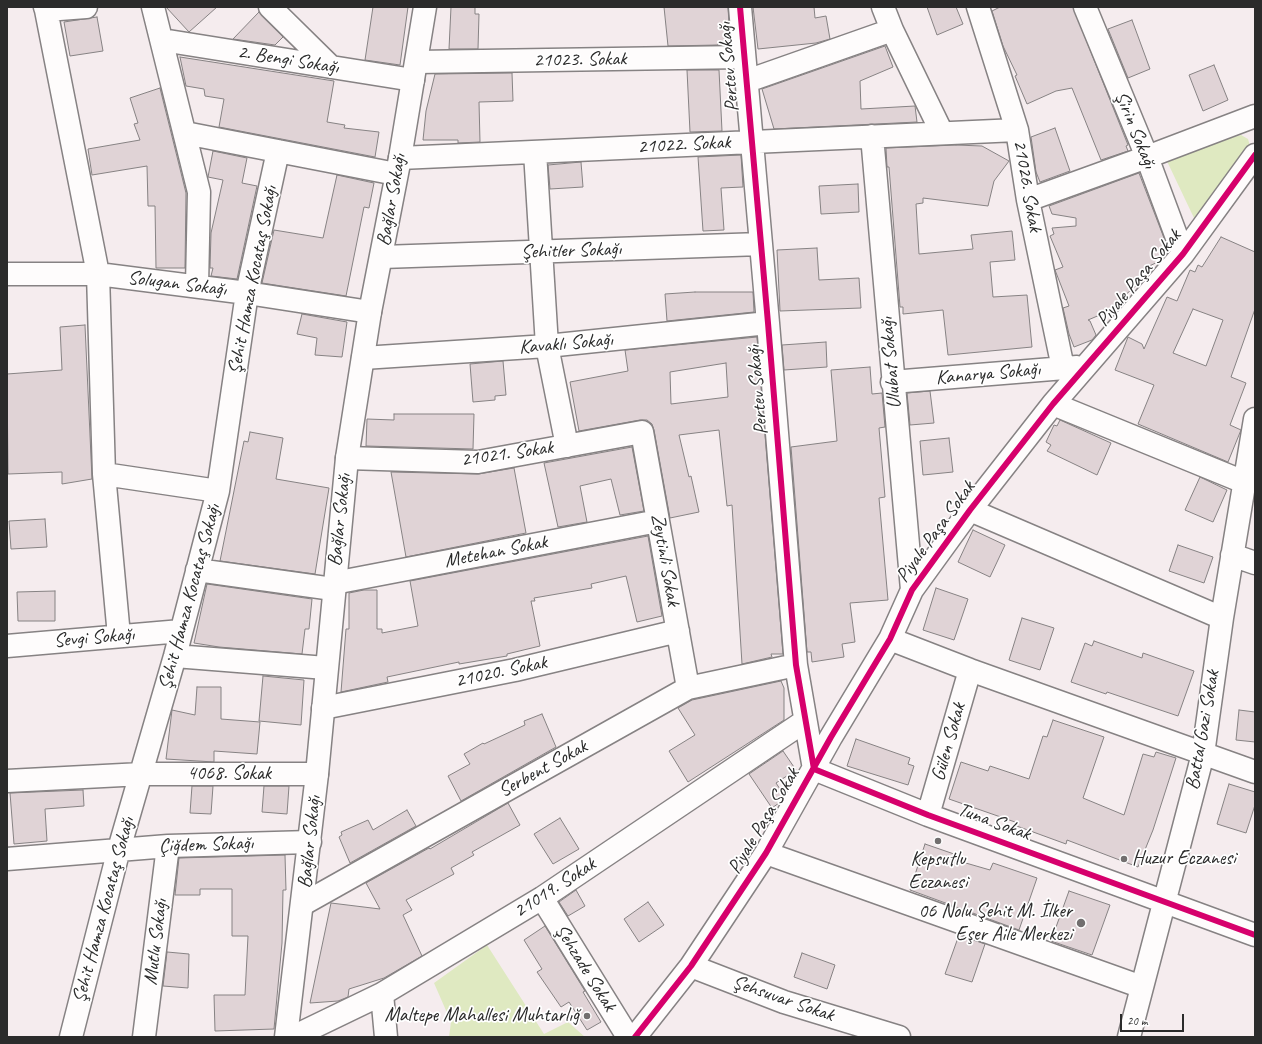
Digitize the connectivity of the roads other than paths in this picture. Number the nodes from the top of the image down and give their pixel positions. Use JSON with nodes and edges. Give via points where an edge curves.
{"nodes":[{"id":1,"x":86,"y":7,"type":"edge"},
{"id":2,"x":153,"y":7,"type":"edge"},
{"id":3,"x":270,"y":7,"type":"edge"},
{"id":4,"x":425,"y":7,"type":"edge"},
{"id":5,"x":740,"y":7,"type":"edge"},
{"id":6,"x":883,"y":7,"type":"edge"},
{"id":7,"x":978,"y":7,"type":"edge"},
{"id":8,"x":1091,"y":8,"type":"edge"},
{"id":9,"x":45,"y":9,"type":"edge"},
{"id":10,"x":892,"y":30,"type":"junction"},
{"id":11,"x":162,"y":40,"type":"junction"},
{"id":12,"x":744,"y":57,"type":"junction"},
{"id":13,"x":331,"y":67,"type":"junction"},
{"id":14,"x":415,"y":71,"type":"junction"},
{"id":15,"x":746,"y":81,"type":"junction"},
{"id":16,"x":1255,"y":116,"type":"edge"},
{"id":17,"x":1017,"y":130,"type":"junction"},
{"id":18,"x":185,"y":133,"type":"junction"},
{"id":19,"x":942,"y":133,"type":"junction"},
{"id":20,"x":872,"y":136,"type":"junction"},
{"id":21,"x":751,"y":142,"type":"junction"},
{"id":22,"x":278,"y":151,"type":"junction"},
{"id":23,"x":535,"y":152,"type":"junction"},
{"id":24,"x":1255,"y":155,"type":"edge"},
{"id":25,"x":1147,"y":158,"type":"junction"},
{"id":26,"x":398,"y":166,"type":"junction"},
{"id":27,"x":1028,"y":200,"type":"junction"},
{"id":28,"x":761,"y":244,"type":"junction"},
{"id":29,"x":540,"y":253,"type":"junction"},
{"id":30,"x":1183,"y":254,"type":"junction"},
{"id":31,"x":382,"y":256,"type":"junction"},
{"id":32,"x":7,"y":274,"type":"edge"},
{"id":33,"x":98,"y":274,"type":"junction"},
{"id":34,"x":197,"y":286,"type":"junction"},
{"id":35,"x":247,"y":293,"type":"junction"},
{"id":36,"x":370,"y":312,"type":"junction"},
{"id":37,"x":768,"y":323,"type":"junction"},
{"id":38,"x":547,"y":346,"type":"junction"},
{"id":39,"x":363,"y":358,"type":"junction"},
{"id":40,"x":1084,"y":366,"type":"junction"},
{"id":41,"x":1063,"y":368,"type":"junction"},
{"id":42,"x":892,"y":382,"type":"junction"},
{"id":43,"x":1053,"y":404,"type":"junction"},
{"id":44,"x":1255,"y":419,"type":"edge"},
{"id":45,"x":642,"y":432,"type":"joint"},
{"id":46,"x":567,"y":446,"type":"junction"},
{"id":47,"x":347,"y":458,"type":"junction"},
{"id":48,"x":104,"y":474,"type":"junction"},
{"id":49,"x":1244,"y":482,"type":"junction"},
{"id":50,"x":218,"y":491,"type":"junction"},
{"id":51,"x":970,"y":510,"type":"junction"},
{"id":52,"x":658,"y":521,"type":"junction"},
{"id":53,"x":1232,"y":555,"type":"junction"},
{"id":54,"x":1255,"y":563,"type":"edge"},
{"id":55,"x":197,"y":570,"type":"junction"},
{"id":56,"x":334,"y":586,"type":"junction"},
{"id":57,"x":912,"y":590,"type":"junction"},
{"id":58,"x":1222,"y":618,"type":"junction"},
{"id":59,"x":181,"y":631,"type":"junction"},
{"id":60,"x":678,"y":631,"type":"junction"},
{"id":61,"x":119,"y":636,"type":"junction"},
{"id":62,"x":890,"y":639,"type":"junction"},
{"id":63,"x":7,"y":646,"type":"edge"},
{"id":64,"x":175,"y":656,"type":"junction"},
{"id":65,"x":796,"y":665,"type":"junction"},
{"id":66,"x":326,"y":668,"type":"junction"},
{"id":67,"x":970,"y":670,"type":"junction"},
{"id":68,"x":688,"y":688,"type":"junction"},
{"id":69,"x":323,"y":708,"type":"junction"},
{"id":70,"x":805,"y":721,"type":"junction"},
{"id":71,"x":1203,"y":754,"type":"junction"},
{"id":72,"x":814,"y":769,"type":"junction"},
{"id":73,"x":1255,"y":772,"type":"edge"},
{"id":74,"x":142,"y":774,"type":"junction"},
{"id":75,"x":317,"y":774,"type":"junction"},
{"id":76,"x":7,"y":780,"type":"edge"},
{"id":77,"x":928,"y":815,"type":"junction"},
{"id":78,"x":310,"y":842,"type":"junction"},
{"id":79,"x":168,"y":846,"type":"junction"},
{"id":80,"x":119,"y":849,"type":"junction"},
{"id":81,"x":766,"y":853,"type":"junction"},
{"id":82,"x":7,"y":859,"type":"edge"},
{"id":83,"x":542,"y":898,"type":"junction"},
{"id":84,"x":1163,"y":902,"type":"junction"},
{"id":85,"x":303,"y":904,"type":"junction"},
{"id":86,"x":1255,"y":934,"type":"edge"},
{"id":87,"x":691,"y":966,"type":"junction"},
{"id":88,"x":1142,"y":987,"type":"junction"},
{"id":89,"x":382,"y":994,"type":"junction"},
{"id":90,"x":71,"y":1037,"type":"edge"},
{"id":91,"x":144,"y":1037,"type":"edge"},
{"id":92,"x":286,"y":1037,"type":"edge"},
{"id":93,"x":294,"y":1037,"type":"edge"},
{"id":94,"x":386,"y":1037,"type":"edge"},
{"id":95,"x":628,"y":1037,"type":"edge"},
{"id":96,"x":635,"y":1037,"type":"edge"},
{"id":97,"x":898,"y":1037,"type":"edge"},
{"id":98,"x":1129,"y":1037,"type":"edge"}],
"edges":[{"from":1,"to":9,"type":"street"},
{"from":2,"to":11,"type":"street"},
{"from":3,"to":13,"type":"street"},
{"from":4,"to":14,"type":"street","name":"Bağlar Sokağı"},
{"from":5,"to":12,"type":"street","name":"Pertev Sokağı"},
{"from":6,"to":10,"type":"street"},
{"from":7,"to":17,"type":"street","name":"21026. Sokak"},
{"from":8,"to":25,"type":"street","name":"Şirin Sokağı"},
{"from":9,"to":33,"type":"street"},
{"from":10,"to":15,"type":"street"},
{"from":10,"to":19,"type":"street"},
{"from":11,"to":13,"type":"street","name":"2. Bengi Sokağı"},
{"from":11,"to":18,"type":"street"},
{"from":12,"to":14,"type":"street","name":"21023. Sokak"},
{"from":12,"to":15,"type":"street","name":"Pertev Sokağı"},
{"from":13,"to":14,"type":"street","name":"2. Bengi Sokağı"},
{"from":14,"to":26,"type":"street","name":"Bağlar Sokağı"},
{"from":15,"to":21,"type":"street","name":"Pertev Sokağı"},
{"from":16,"to":25,"type":"street"},
{"from":17,"to":19,"type":"street","name":"21022. Sokak"},
{"from":17,"to":27,"type":"street","name":"21026. Sokak"},
{"from":18,"to":22,"type":"street","name":"21022. Sokak"},
{"from":18,"to":34,"type":"street","via":[[199,192]]},
{"from":19,"to":20,"type":"street","name":"21022. Sokak"},
{"from":20,"to":21,"type":"street","name":"21022. Sokak"},
{"from":20,"to":42,"type":"street","name":"Ulubat Sokağı"},
{"from":21,"to":23,"type":"street","name":"21022. Sokak"},
{"from":21,"to":28,"type":"street","name":"Pertev Sokağı"},
{"from":22,"to":26,"type":"street","name":"21022. Sokak"},
{"from":22,"to":35,"type":"street","name":"Şehit Hamza Kocataş Sokağı"},
{"from":23,"to":26,"type":"street","name":"21022. Sokak"},
{"from":23,"to":29,"type":"street"},
{"from":24,"to":30,"type":"street","name":"Piyale Paşa Sokak"},
{"from":25,"to":27,"type":"street"},
{"from":25,"to":30,"type":"street","name":"Şirin Sokağı"},
{"from":26,"to":31,"type":"street","name":"Bağlar Sokağı"},
{"from":27,"to":41,"type":"street","name":"21026. Sokak"},
{"from":28,"to":29,"type":"street","name":"Şehitler Sokağı"},
{"from":28,"to":37,"type":"street","name":"Pertev Sokağı"},
{"from":29,"to":31,"type":"street","name":"Şehitler Sokağı"},
{"from":29,"to":38,"type":"street"},
{"from":30,"to":40,"type":"street","name":"Piyale Paşa Sokak"},
{"from":31,"to":36,"type":"street","name":"Bağlar Sokağı"},
{"from":32,"to":33,"type":"street","name":"Solugan Sokağı"},
{"from":33,"to":34,"type":"street","name":"Solugan Sokağı"},
{"from":33,"to":48,"type":"street"},
{"from":34,"to":35,"type":"street","name":"Solugan Sokağı"},
{"from":35,"to":36,"type":"street","name":"Solugan Sokağı"},
{"from":35,"to":50,"type":"street","name":"Şehit Hamza Kocataş Sokağı"},
{"from":36,"to":39,"type":"street","name":"Bağlar Sokağı"},
{"from":37,"to":38,"type":"street","name":"Kavaklı Sokağı"},
{"from":37,"to":65,"type":"street","name":"Pertev Sokağı"},
{"from":38,"to":39,"type":"street","name":"Kavaklı Sokağı"},
{"from":38,"to":46,"type":"street"},
{"from":39,"to":47,"type":"street","name":"Bağlar Sokağı"},
{"from":40,"to":41,"type":"street","name":"Kanarya Sokağı"},
{"from":40,"to":43,"type":"street","name":"Piyale Paşa Sokak"},
{"from":41,"to":42,"type":"street","name":"Kanarya Sokağı"},
{"from":42,"to":57,"type":"street","name":"Ulubat Sokağı"},
{"from":43,"to":49,"type":"street"},
{"from":43,"to":51,"type":"street","name":"Piyale Paşa Sokak"},
{"from":44,"to":49,"type":"street","name":"Battal Gazi Sokak"},
{"from":45,"to":46,"type":"street","name":"21021. Sokak"},
{"from":45,"to":52,"type":"street","name":"Zeytinli Sokak"},
{"from":46,"to":47,"type":"street","name":"21021. Sokak","via":[[478,462]]},
{"from":47,"to":56,"type":"street","name":"Bağlar Sokağı"},
{"from":48,"to":50,"type":"street"},
{"from":48,"to":61,"type":"street"},
{"from":49,"to":53,"type":"street","name":"Battal Gazi Sokak"},
{"from":50,"to":55,"type":"street","name":"Şehit Hamza Kocataş Sokağı"},
{"from":51,"to":57,"type":"street","name":"Piyale Paşa Sokak"},
{"from":51,"to":58,"type":"street"},
{"from":52,"to":56,"type":"street","name":"Metehan Sokak"},
{"from":52,"to":60,"type":"street","name":"Zeytinli Sokak"},
{"from":53,"to":54,"type":"street"},
{"from":53,"to":58,"type":"street","name":"Battal Gazi Sokak"},
{"from":55,"to":56,"type":"street","name":"Metehan Sokak"},
{"from":55,"to":59,"type":"street","name":"Şehit Hamza Kocataş Sokağı"},
{"from":56,"to":66,"type":"street","name":"Bağlar Sokağı"},
{"from":57,"to":62,"type":"street","name":"Piyale Paşa Sokak"},
{"from":58,"to":71,"type":"street","name":"Battal Gazi Sokak"},
{"from":59,"to":61,"type":"street","name":"Sevgi Sokağı"},
{"from":59,"to":64,"type":"street","name":"Şehit Hamza Kocataş Sokağı"},
{"from":60,"to":68,"type":"street","name":"Zeytinli Sokak"},
{"from":60,"to":69,"type":"street","name":"21020. Sokak","via":[[515,670]]},
{"from":61,"to":63,"type":"street","name":"Sevgi Sokağı"},
{"from":62,"to":67,"type":"street"},
{"from":62,"to":72,"type":"street","name":"Piyale Paşa Sokak"},
{"from":64,"to":66,"type":"street"},
{"from":64,"to":74,"type":"street","name":"Şehit Hamza Kocataş Sokağı"},
{"from":65,"to":68,"type":"street","name":"Serbent Sokak"},
{"from":65,"to":70,"type":"street","name":"Pertev Sokağı"},
{"from":66,"to":69,"type":"street","name":"Bağlar Sokağı"},
{"from":67,"to":71,"type":"street"},
{"from":67,"to":77,"type":"street","name":"Gülen Sokak"},
{"from":68,"to":85,"type":"street","name":"Serbent Sokak"},
{"from":69,"to":75,"type":"street","name":"Bağlar Sokağı"},
{"from":70,"to":72,"type":"street","name":"Pertev Sokağı"},
{"from":70,"to":83,"type":"street","name":"21019. Sokak"},
{"from":71,"to":73,"type":"street"},
{"from":71,"to":84,"type":"street","name":"Battal Gazi Sokak"},
{"from":72,"to":77,"type":"street","name":"Tuna Sokak"},
{"from":72,"to":81,"type":"street","name":"Piyale Paşa Sokak"},
{"from":74,"to":75,"type":"street","name":"4068. Sokak"},
{"from":74,"to":76,"type":"street","name":"4068. Sokak"},
{"from":74,"to":80,"type":"street","name":"Şehit Hamza Kocataş Sokağı"},
{"from":75,"to":78,"type":"street","name":"Bağlar Sokağı"},
{"from":77,"to":84,"type":"street","name":"Tuna Sokak"},
{"from":78,"to":79,"type":"street","name":"Çiğdem Sokağı"},
{"from":78,"to":85,"type":"street","name":"Bağlar Sokağı"},
{"from":79,"to":80,"type":"street","name":"Çiğdem Sokağı"},
{"from":79,"to":91,"type":"street","name":"Mutlu Sokağı"},
{"from":80,"to":82,"type":"street","name":"Çiğdem Sokağı"},
{"from":80,"to":90,"type":"street","name":"Şehit Hamza Kocataş Sokağı"},
{"from":81,"to":87,"type":"street","name":"Piyale Paşa Sokak"},
{"from":81,"to":88,"type":"street"},
{"from":83,"to":89,"type":"street","name":"21019. Sokak"},
{"from":83,"to":95,"type":"street","name":"Şehzade Sokak"},
{"from":84,"to":86,"type":"street","name":"Tuna Sokak"},
{"from":84,"to":88,"type":"street","name":"Battal Gazi Sokak"},
{"from":85,"to":92,"type":"street","name":"Bağlar Sokağı"},
{"from":87,"to":96,"type":"street","name":"Piyale Paşa Sokak"},
{"from":87,"to":97,"type":"street","name":"Şehsuvar Sokak","via":[[784,1002]]},
{"from":88,"to":98,"type":"street","name":"Battal Gazi Sokak"},
{"from":89,"to":93,"type":"street","name":"21019. Sokak"},
{"from":89,"to":94,"type":"street"}]}
